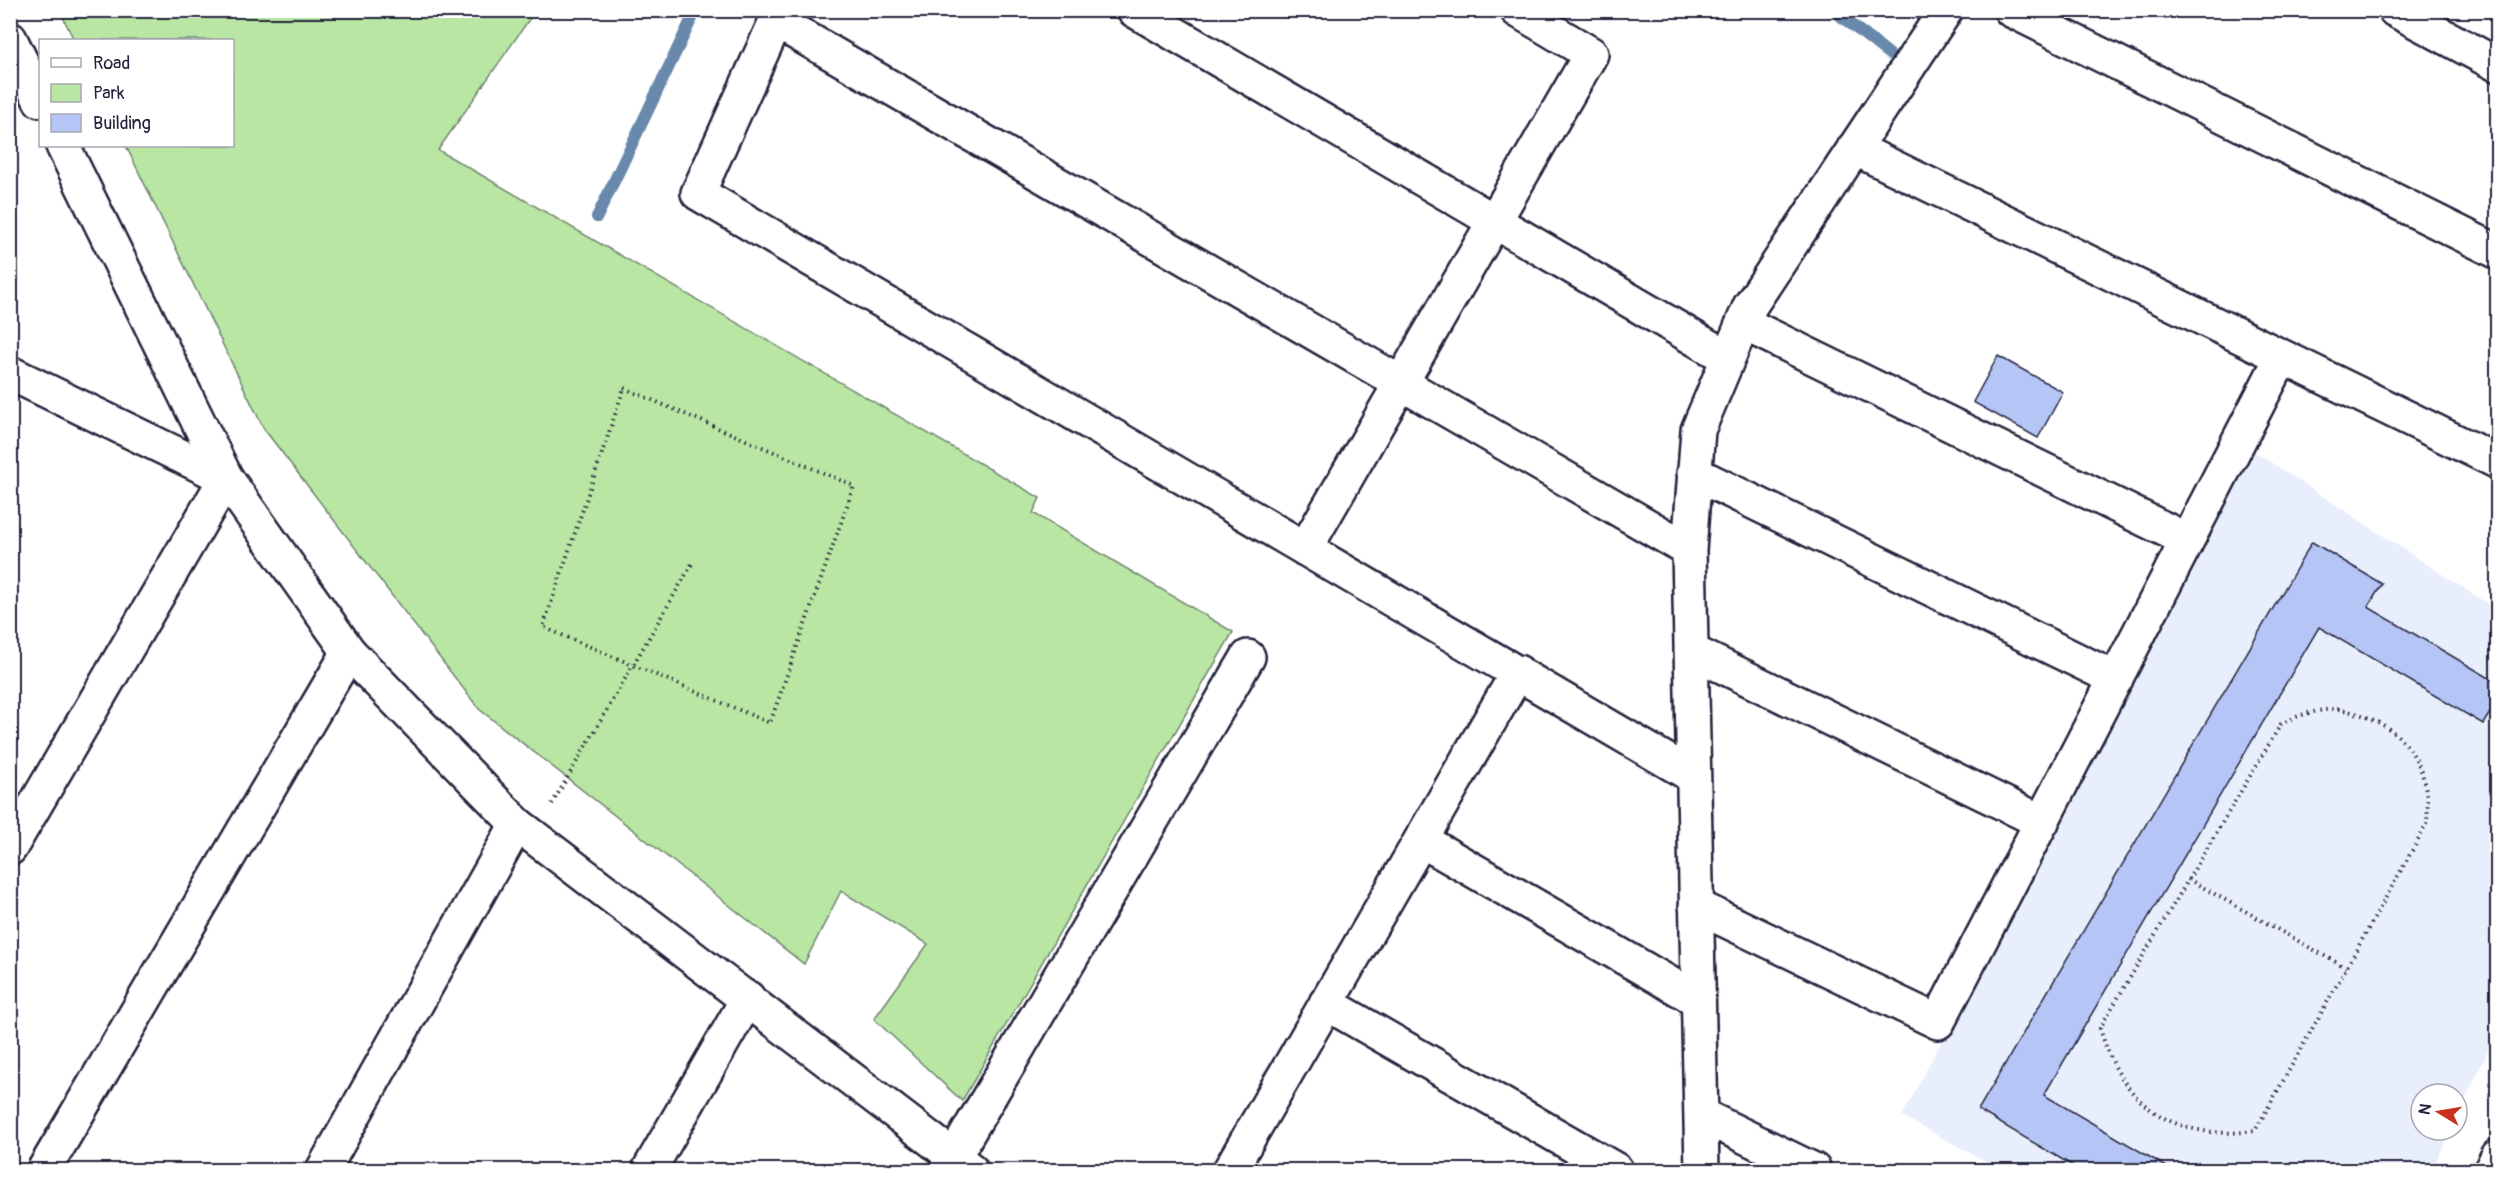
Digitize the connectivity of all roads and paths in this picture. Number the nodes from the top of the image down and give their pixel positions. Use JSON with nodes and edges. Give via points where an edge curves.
{"nodes":[{"id":1,"x":1134,"y":10,"type":"edge"},
{"id":2,"x":1517,"y":10,"type":"edge"},
{"id":3,"x":1946,"y":10,"type":"edge"},
{"id":4,"x":2011,"y":10,"type":"edge"},
{"id":5,"x":2395,"y":10,"type":"edge"},
{"id":6,"x":779,"y":16,"type":"edge"},
{"id":7,"x":10,"y":39,"type":"edge"},
{"id":8,"x":2498,"y":65,"type":"edge"},
{"id":9,"x":39,"y":98,"type":"edge"},
{"id":10,"x":63,"y":147,"type":"edge"},
{"id":11,"x":1854,"y":148,"type":"junction"},
{"id":12,"x":1493,"y":221,"type":"junction"},
{"id":13,"x":2498,"y":252,"type":"edge"},
{"id":14,"x":1743,"y":323,"type":"junction"},
{"id":15,"x":2282,"y":357,"type":"junction"},
{"id":16,"x":1728,"y":358,"type":"junction"},
{"id":17,"x":10,"y":373,"type":"edge"},
{"id":18,"x":1400,"y":383,"type":"junction"},
{"id":19,"x":2498,"y":462,"type":"edge"},
{"id":20,"x":1694,"y":473,"type":"junction"},
{"id":21,"x":226,"y":478,"type":"junction"},
{"id":22,"x":2187,"y":540,"type":"junction"},
{"id":23,"x":1305,"y":549,"type":"junction"},
{"id":24,"x":1689,"y":550,"type":"junction"},
{"id":25,"x":692,"y":564,"type":"dead end"},
{"id":26,"x":349,"y":651,"type":"junction"},
{"id":27,"x":1691,"y":651,"type":"junction"},
{"id":28,"x":1248,"y":657,"type":"dead end"},
{"id":29,"x":632,"y":665,"type":"junction"},
{"id":30,"x":1518,"y":672,"type":"junction"},
{"id":31,"x":2116,"y":679,"type":"junction"},
{"id":32,"x":1693,"y":776,"type":"junction"},
{"id":33,"x":2042,"y":822,"type":"junction"},
{"id":34,"x":526,"y":830,"type":"junction"},
{"id":35,"x":1421,"y":840,"type":"junction"},
{"id":36,"x":10,"y":848,"type":"edge"},
{"id":37,"x":2188,"y":879,"type":"junction"},
{"id":38,"x":1696,"y":906,"type":"junction"},
{"id":39,"x":2348,"y":969,"type":"junction"},
{"id":40,"x":748,"y":998,"type":"junction"},
{"id":41,"x":1698,"y":1000,"type":"junction"},
{"id":42,"x":1326,"y":1003,"type":"junction"},
{"id":43,"x":1701,"y":1115,"type":"junction"},
{"id":44,"x":2498,"y":1156,"type":"edge"},
{"id":45,"x":957,"y":1166,"type":"edge"},
{"id":46,"x":44,"y":1170,"type":"edge"},
{"id":47,"x":323,"y":1170,"type":"edge"},
{"id":48,"x":649,"y":1170,"type":"edge"},
{"id":49,"x":1230,"y":1170,"type":"edge"},
{"id":50,"x":1616,"y":1170,"type":"edge"},
{"id":51,"x":1702,"y":1170,"type":"edge"},
{"id":52,"x":1814,"y":1170,"type":"edge"},
{"id":53,"x":2492,"y":1170,"type":"edge"}],
"edges":[{"from":1,"to":12,"type":"street"},
{"from":2,"to":12,"type":"street","via":[[1591,54]]},
{"from":3,"to":11,"type":"street"},
{"from":4,"to":13,"type":"street"},
{"from":5,"to":8,"type":"street"},
{"from":6,"to":18,"type":"street"},
{"from":6,"to":23,"type":"street","via":[[698,192]]},
{"from":7,"to":9,"type":"street"},
{"from":10,"to":21,"type":"street"},
{"from":11,"to":14,"type":"street","via":[[1750,306]]},
{"from":11,"to":15,"type":"street"},
{"from":12,"to":16,"type":"street"},
{"from":12,"to":18,"type":"street"},
{"from":14,"to":16,"type":"street"},
{"from":14,"to":22,"type":"street"},
{"from":15,"to":19,"type":"street"},
{"from":15,"to":22,"type":"street"},
{"from":16,"to":20,"type":"street","via":[[1698,430]]},
{"from":17,"to":21,"type":"street"},
{"from":18,"to":23,"type":"street"},
{"from":18,"to":24,"type":"street"},
{"from":20,"to":24,"type":"street"},
{"from":20,"to":31,"type":"street"},
{"from":21,"to":26,"type":"street"},
{"from":21,"to":36,"type":"street"},
{"from":22,"to":31,"type":"street"},
{"from":23,"to":30,"type":"street"},
{"from":24,"to":27,"type":"street"},
{"from":25,"to":29,"type":"path"},
{"from":26,"to":34,"type":"street"},
{"from":26,"to":46,"type":"street"},
{"from":27,"to":32,"type":"street"},
{"from":27,"to":33,"type":"street"},
{"from":28,"to":45,"type":"street"},
{"from":29,"to":29,"type":"path","via":[[543,627],[624,388],[854,486],[770,723]]},
{"from":29,"to":34,"type":"path"},
{"from":30,"to":32,"type":"street"},
{"from":30,"to":35,"type":"street"},
{"from":31,"to":33,"type":"street"},
{"from":32,"to":38,"type":"street"},
{"from":33,"to":38,"type":"street","via":[[1938,1022]]},
{"from":34,"to":40,"type":"street"},
{"from":34,"to":47,"type":"street"},
{"from":35,"to":41,"type":"street"},
{"from":35,"to":42,"type":"street"},
{"from":37,"to":39,"type":"path"},
{"from":37,"to":39,"type":"path","via":[[2100,1028],[2119,1076],[2154,1112],[2202,1132],[2255,1131]]},
{"from":37,"to":39,"type":"path","via":[[2281,724],[2298,715],[2338,709],[2376,720],[2393,731],[2419,763],[2429,804],[2427,824]]},
{"from":38,"to":41,"type":"street"},
{"from":40,"to":45,"type":"street"},
{"from":40,"to":48,"type":"street"},
{"from":41,"to":43,"type":"street"},
{"from":42,"to":49,"type":"street"},
{"from":42,"to":50,"type":"street"},
{"from":43,"to":51,"type":"street"},
{"from":43,"to":52,"type":"street"},
{"from":44,"to":53,"type":"street"}]}
